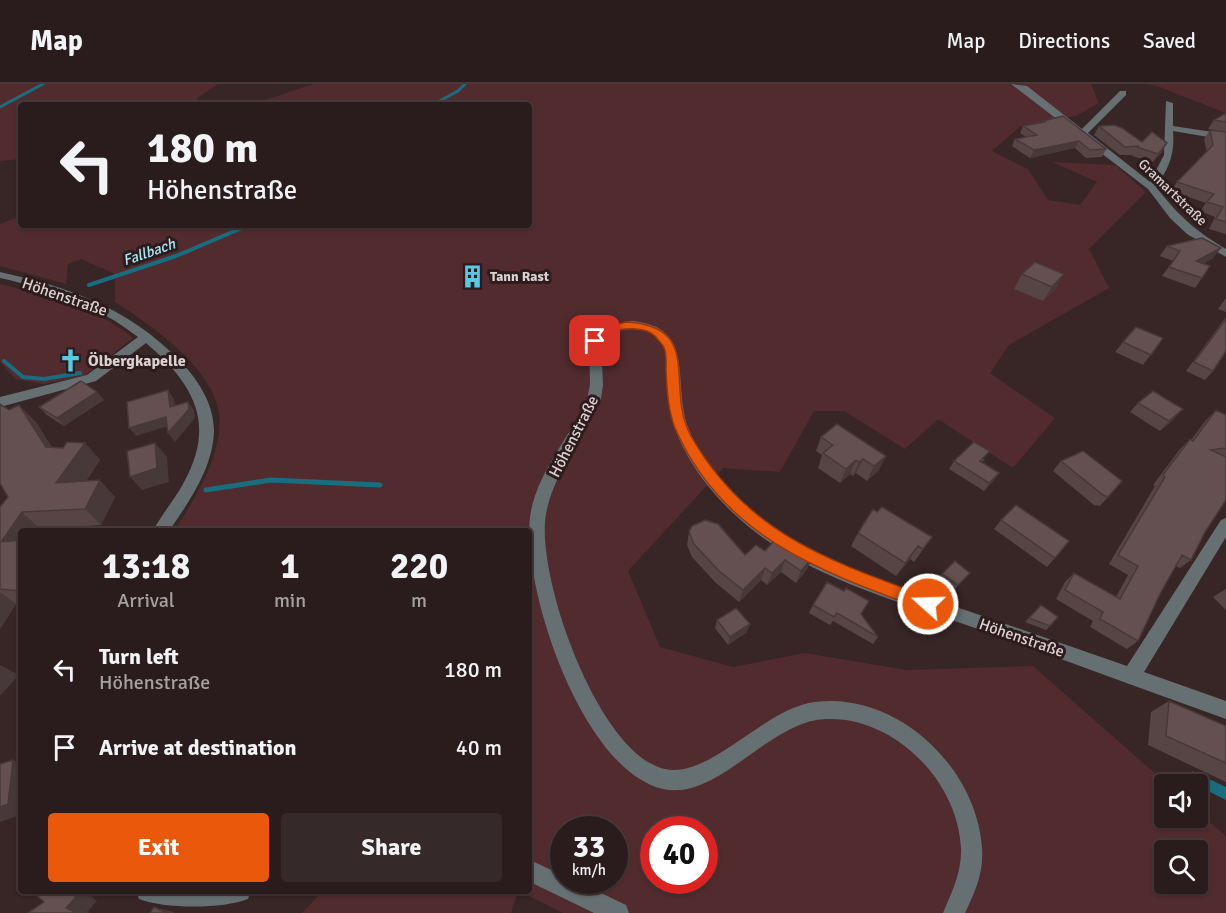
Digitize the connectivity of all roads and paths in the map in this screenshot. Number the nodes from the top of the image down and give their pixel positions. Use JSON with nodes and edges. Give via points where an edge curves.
{"nodes":[{"id":1,"x":1015,"y":84,"type":"edge"},
{"id":2,"x":1123,"y":93,"type":"dead end"},
{"id":3,"x":1170,"y":103,"type":"dead end"},
{"id":4,"x":1168,"y":128,"type":"junction"},
{"id":5,"x":1083,"y":133,"type":"junction"},
{"id":6,"x":1226,"y":137,"type":"edge"},
{"id":7,"x":1150,"y":187,"type":"junction"},
{"id":8,"x":1226,"y":254,"type":"edge"},
{"id":9,"x":0,"y":275,"type":"edge"},
{"id":10,"x":147,"y":336,"type":"junction"},
{"id":11,"x":0,"y":402,"type":"edge"},
{"id":12,"x":1226,"y":524,"type":"edge"},
{"id":13,"x":162,"y":528,"type":"edge"},
{"id":14,"x":1131,"y":676,"type":"junction"},
{"id":15,"x":1226,"y":710,"type":"edge"},
{"id":16,"x":532,"y":872,"type":"edge"},
{"id":17,"x":182,"y":894,"type":"edge"},
{"id":18,"x":205,"y":894,"type":"edge"},
{"id":19,"x":618,"y":913,"type":"edge"},
{"id":20,"x":954,"y":913,"type":"edge"}],
"edges":[{"from":1,"to":5,"type":"street","name":"Gramartstraße"},
{"from":2,"to":5,"type":"street"},
{"from":3,"to":4,"type":"street"},
{"from":4,"to":6,"type":"street"},
{"from":4,"to":7,"type":"street","via":[[1170,155],[1163,172]]},
{"from":5,"to":7,"type":"street","name":"Gramartstraße"},
{"from":7,"to":8,"type":"street","name":"Gramartstraße","via":[[1184,225]]},
{"from":9,"to":10,"type":"street","name":"Höhenstraße","via":[[91,302],[122,317]]},
{"from":10,"to":11,"type":"street","via":[[91,378]]},
{"from":10,"to":13,"type":"street","name":"Höhenstraße","via":[[195,389],[206,423],[198,468]]},
{"from":12,"to":14,"type":"street"},
{"from":14,"to":15,"type":"street","name":"Höhenstraße"},
{"from":14,"to":20,"type":"street","name":"Höhenstraße","via":[[849,575],[785,543],[740,510],[694,453],[678,420],[670,348],[663,336],[646,326],[626,326],[605,332],[595,341],[595,398],[553,470],[536,535],[541,572],[561,646],[576,681],[612,741],[628,760],[645,771],[663,779],[683,779],[702,773],[779,723],[805,712],[854,712],[898,730],[929,755],[962,800],[973,870],[964,899]]},
{"from":16,"to":19,"type":"street"},
{"from":17,"to":18,"type":"street"}]}
